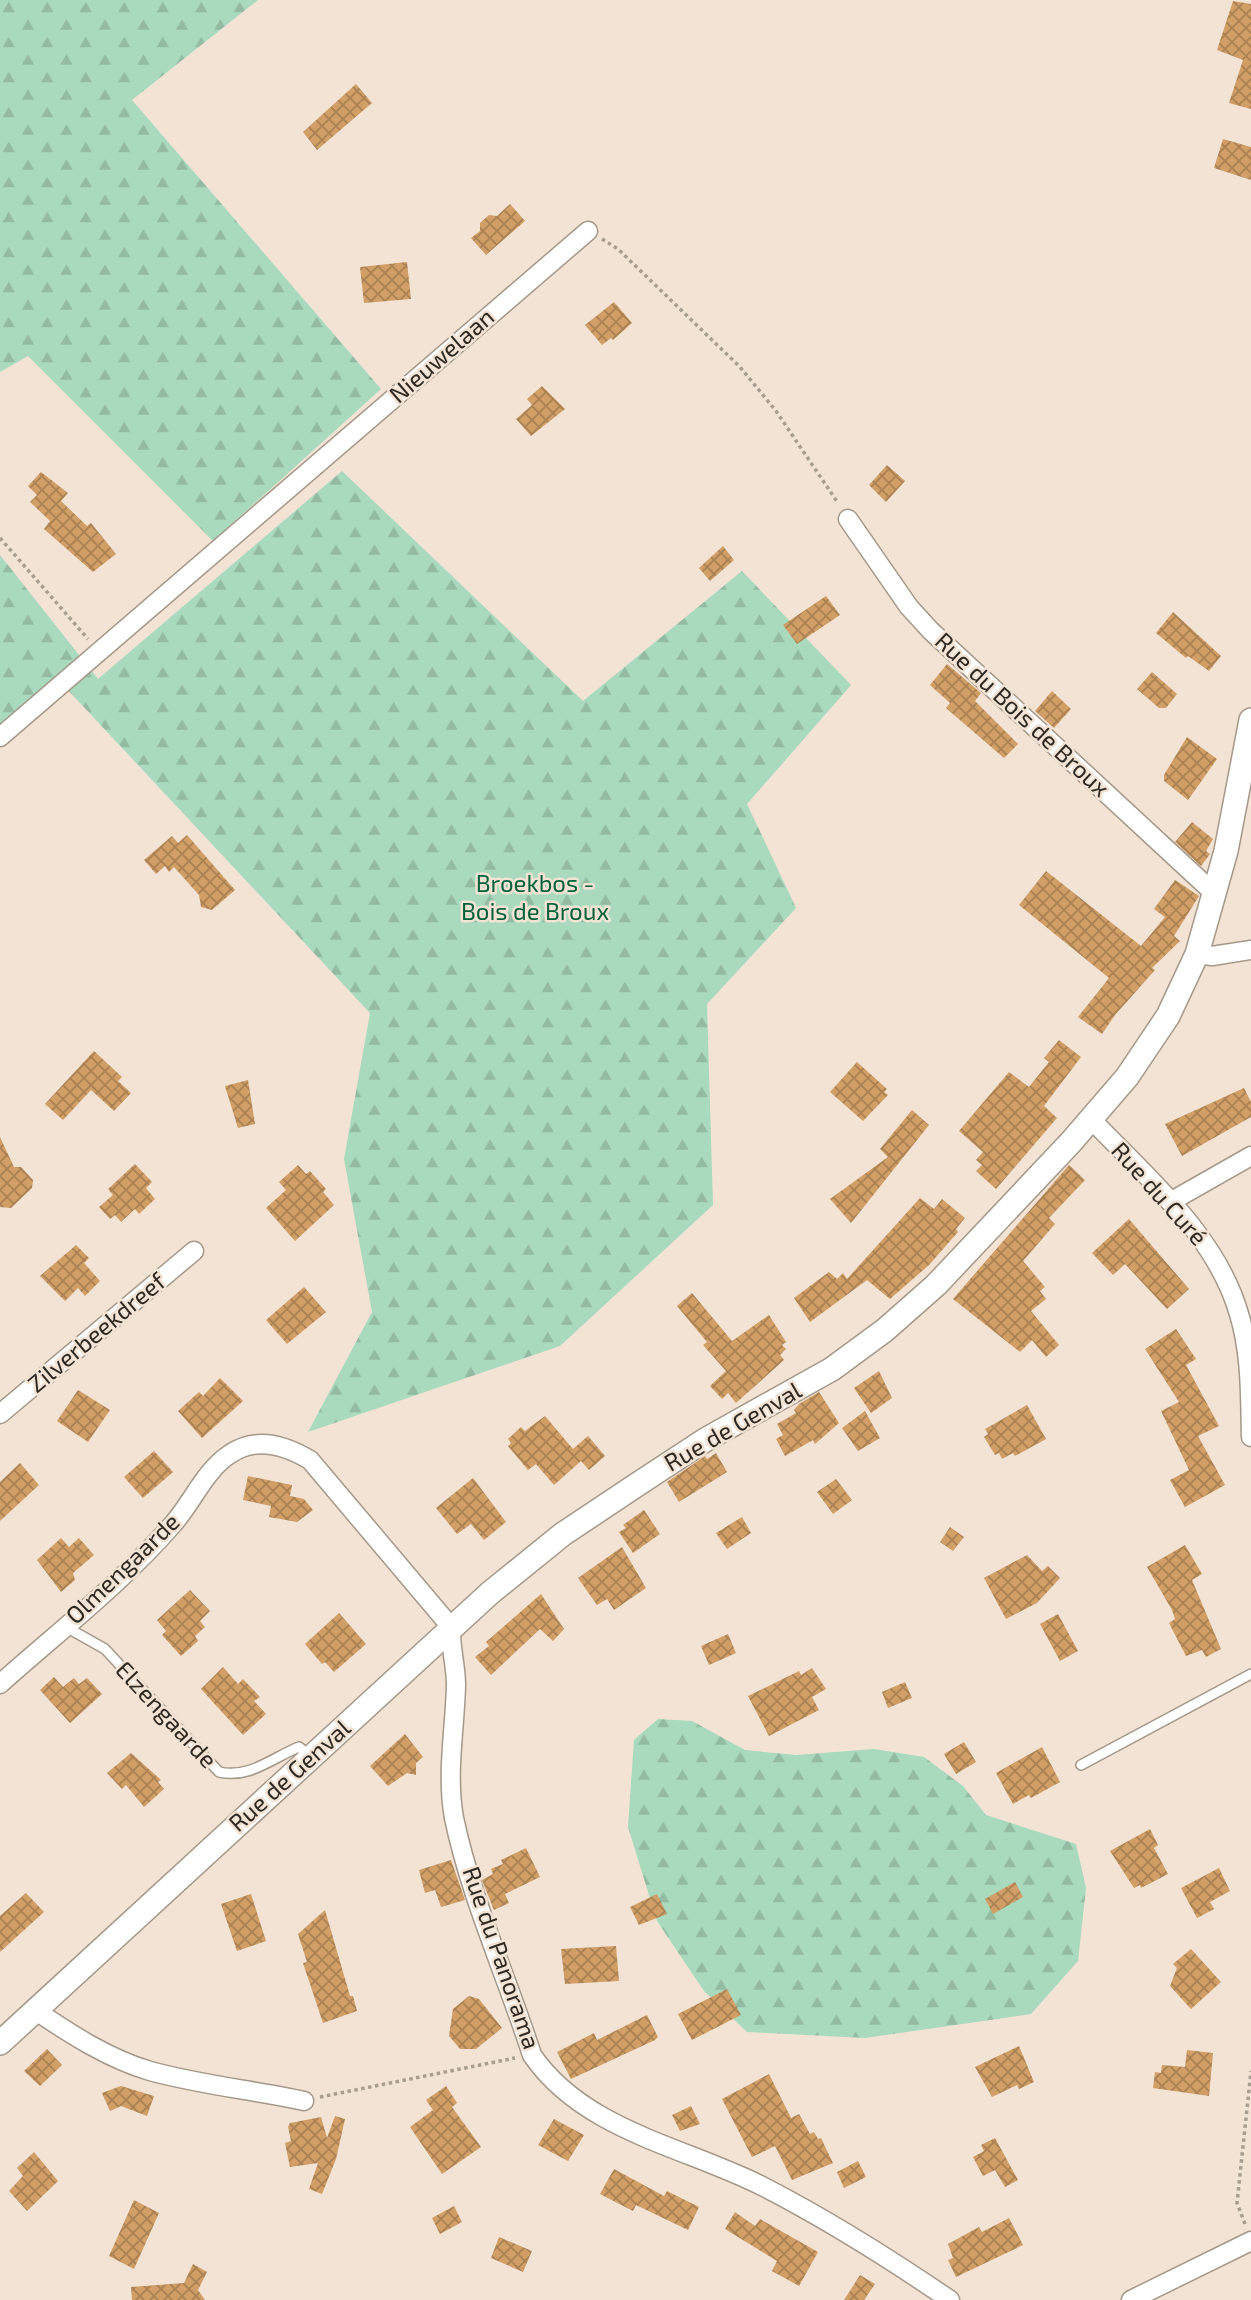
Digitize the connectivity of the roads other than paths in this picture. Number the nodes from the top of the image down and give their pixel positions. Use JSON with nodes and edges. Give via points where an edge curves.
{"nodes":[{"id":1,"x":588,"y":230,"type":"road end"},
{"id":2,"x":848,"y":519,"type":"road end"},
{"id":3,"x":1251,"y":720,"type":"edge"},
{"id":4,"x":0,"y":737,"type":"edge"},
{"id":5,"x":1215,"y":894,"type":"junction"},
{"id":6,"x":1251,"y":950,"type":"edge"},
{"id":7,"x":1197,"y":954,"type":"junction"},
{"id":8,"x":1091,"y":1119,"type":"junction"},
{"id":9,"x":1251,"y":1156,"type":"edge"},
{"id":10,"x":1170,"y":1202,"type":"junction"},
{"id":11,"x":194,"y":1251,"type":"dead end"},
{"id":12,"x":0,"y":1414,"type":"edge"},
{"id":13,"x":1251,"y":1437,"type":"edge"},
{"id":14,"x":64,"y":1626,"type":"junction"},
{"id":15,"x":451,"y":1627,"type":"junction"},
{"id":16,"x":1251,"y":1674,"type":"edge"},
{"id":17,"x":0,"y":1684,"type":"edge"},
{"id":18,"x":310,"y":1756,"type":"junction"},
{"id":19,"x":1081,"y":1765,"type":"dead end"},
{"id":20,"x":35,"y":2010,"type":"junction"},
{"id":21,"x":0,"y":2043,"type":"edge"},
{"id":22,"x":304,"y":2101,"type":"road end"},
{"id":23,"x":1250,"y":2236,"type":"edge"},
{"id":24,"x":950,"y":2300,"type":"edge"},
{"id":25,"x":1131,"y":2300,"type":"edge"}],
"edges":[{"from":1,"to":4,"type":"street","name":"Nieuwelaan"},
{"from":2,"to":5,"type":"street","name":"Rue du Bois de Broux","via":[[931,631]]},
{"from":3,"to":5,"type":"street","name":"Rue de Genval"},
{"from":5,"to":7,"type":"street","name":"Rue de Genval"},
{"from":6,"to":7,"type":"street"},
{"from":7,"to":8,"type":"street","name":"Rue de Genval","via":[[1168,1016],[1127,1077]]},
{"from":8,"to":10,"type":"street","name":"Rue du Curé"},
{"from":8,"to":15,"type":"street","name":"Rue de Genval","via":[[936,1286],[885,1330],[832,1369],[705,1440],[563,1534]]},
{"from":9,"to":10,"type":"street"},
{"from":10,"to":13,"type":"street","name":"Rue du Curé","via":[[1215,1259],[1239,1313],[1247,1348]]},
{"from":11,"to":12,"type":"street","name":"Zilverbeekdreef"},
{"from":14,"to":15,"type":"street","name":"Olmengaarde","via":[[174,1524],[230,1453],[271,1443],[310,1460]]},
{"from":14,"to":17,"type":"street","name":"Olmengaarde"},
{"from":14,"to":18,"type":"lane","name":"Elzengaarde","via":[[105,1649],[219,1772],[247,1773],[299,1747]]},
{"from":15,"to":18,"type":"street","name":"Rue de Genval"},
{"from":15,"to":24,"type":"street","name":"Rue du Panorama","via":[[456,1682],[451,1746],[454,1817],[533,2055],[553,2082],[583,2107],[764,2187]]},
{"from":16,"to":19,"type":"lane"},
{"from":18,"to":20,"type":"street","name":"Rue de Genval"},
{"from":20,"to":21,"type":"street","name":"Rue de Genval"},
{"from":20,"to":22,"type":"street","via":[[74,2036],[150,2071]]},
{"from":23,"to":25,"type":"street"}]}
